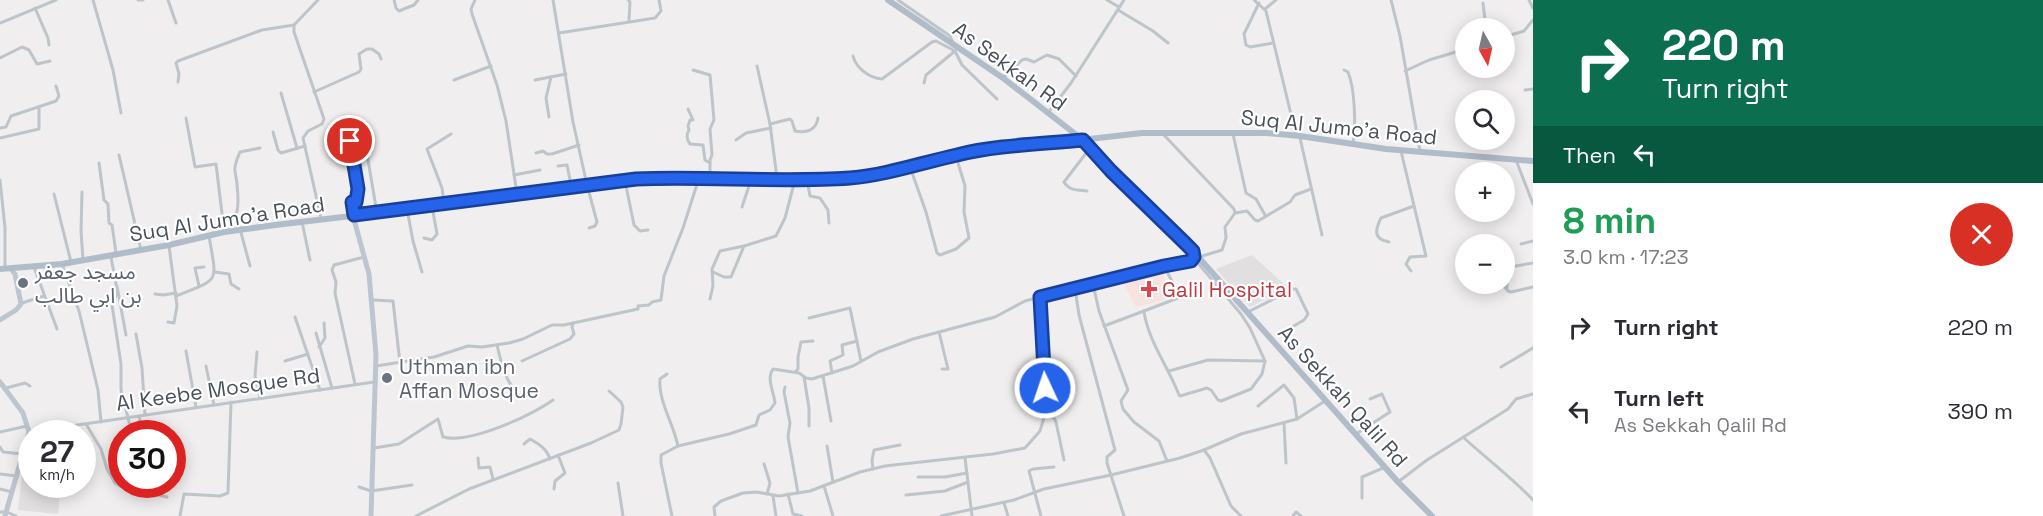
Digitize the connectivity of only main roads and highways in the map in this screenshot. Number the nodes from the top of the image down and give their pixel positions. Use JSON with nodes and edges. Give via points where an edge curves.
{"nodes":[{"id":1,"x":888,"y":0,"type":"edge"},
{"id":2,"x":1083,"y":140,"type":"junction"},
{"id":3,"x":1533,"y":161,"type":"edge"},
{"id":4,"x":353,"y":216,"type":"junction"},
{"id":5,"x":19,"y":267,"type":"junction"},
{"id":6,"x":5,"y":268,"type":"edge"},
{"id":7,"x":15,"y":274,"type":"junction"},
{"id":8,"x":0,"y":320,"type":"edge"},
{"id":9,"x":0,"y":382,"type":"edge"},
{"id":10,"x":4,"y":513,"type":"edge"},
{"id":11,"x":371,"y":516,"type":"edge"},
{"id":12,"x":1432,"y":516,"type":"edge"}],
"edges":[{"from":1,"to":2,"type":"main road","name":"As Sekkah Rd","via":[[1004,78]]},
{"from":2,"to":3,"type":"main road","name":"Suq Al Jumo’a Road","via":[[1162,132],[1298,136],[1401,150]]},
{"from":2,"to":4,"type":"main road","name":"Suq Al Jumo’a Road","via":[[956,155],[873,175],[807,180],[625,181]]},
{"from":2,"to":12,"type":"main road","name":"As Sekkah Qalil Rd","via":[[1197,258]]},
{"from":4,"to":5,"type":"main road","name":"Suq Al Jumo’a Road","via":[[224,232],[62,264]]},
{"from":4,"to":11,"type":"main road","via":[[366,256],[376,366]]},
{"from":5,"to":6,"type":"main road","name":"Suq Al Jumo’a Road"},
{"from":5,"to":7,"type":"main road"},
{"from":6,"to":7,"type":"main road"},
{"from":7,"to":8,"type":"main road","via":[[21,304]]},
{"from":9,"to":10,"type":"main road","via":[[23,413],[29,429]]}]}
